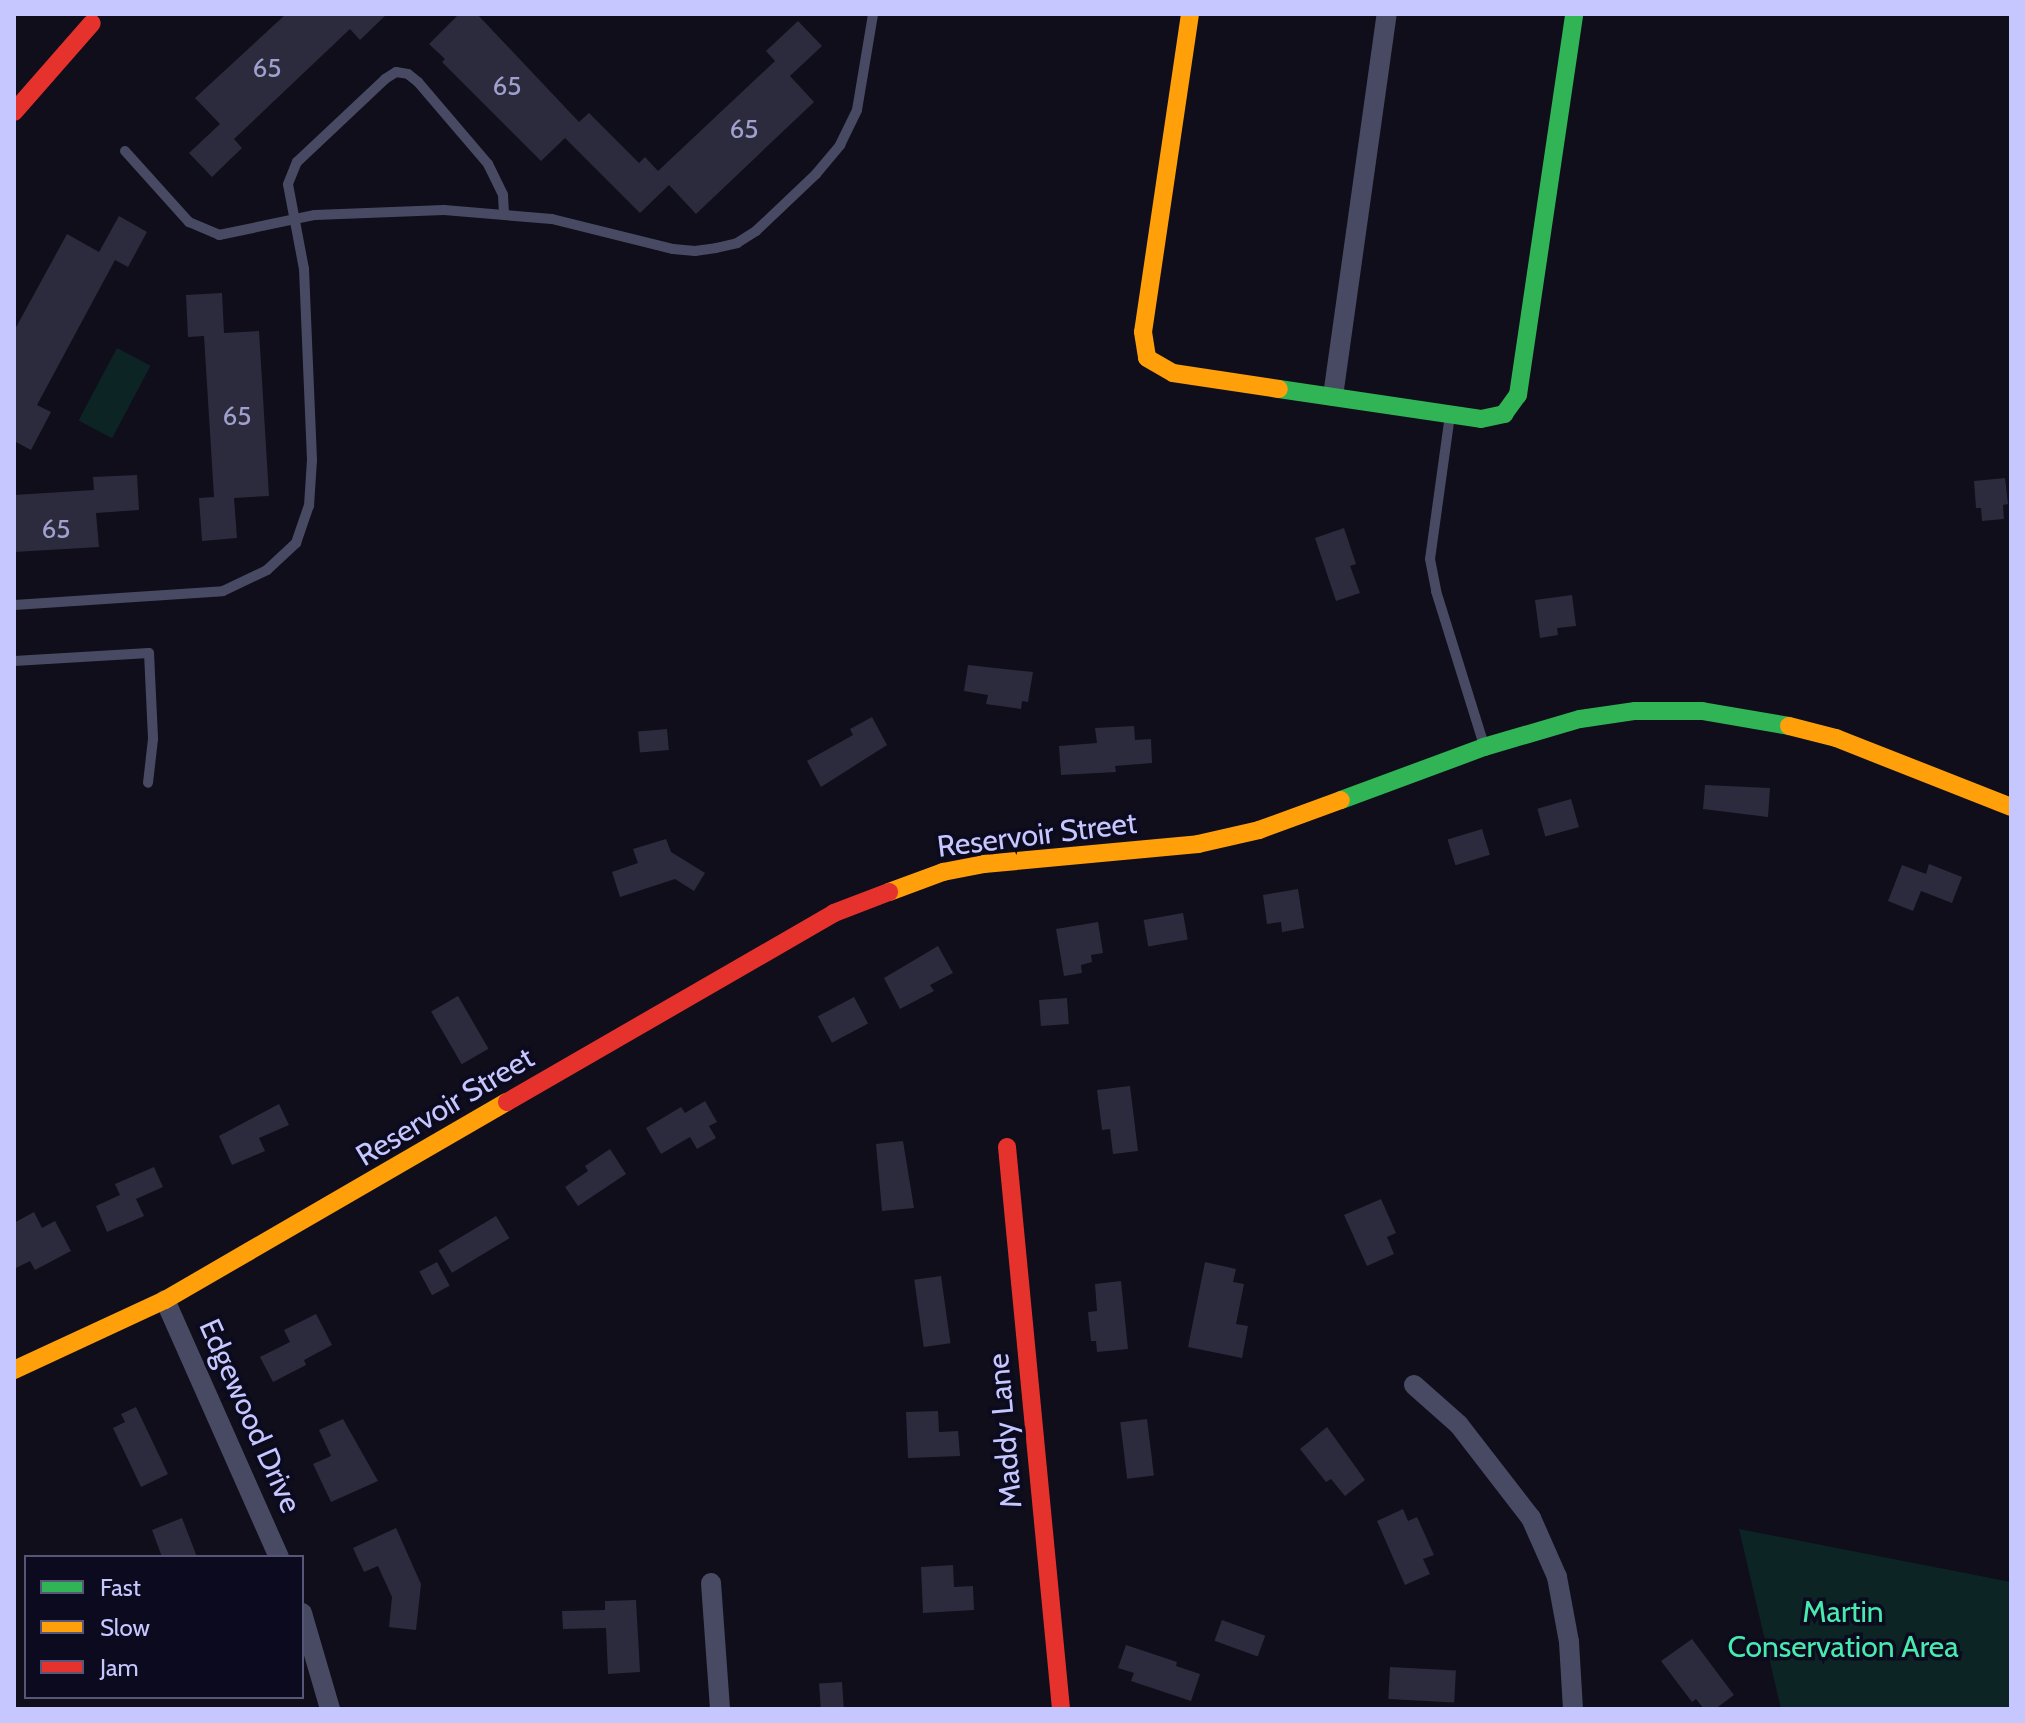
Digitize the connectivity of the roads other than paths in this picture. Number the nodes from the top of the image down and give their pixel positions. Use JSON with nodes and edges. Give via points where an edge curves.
{"nodes":[{"id":1,"x":873,"y":14,"type":"edge"},
{"id":2,"x":1190,"y":14,"type":"edge"},
{"id":3,"x":1387,"y":14,"type":"edge"},
{"id":4,"x":1574,"y":14,"type":"edge"},
{"id":5,"x":97,"y":18,"type":"edge"},
{"id":6,"x":14,"y":82,"type":"edge"},
{"id":7,"x":14,"y":112,"type":"edge"},
{"id":8,"x":125,"y":151,"type":"dead end"},
{"id":9,"x":504,"y":212,"type":"junction"},
{"id":10,"x":293,"y":220,"type":"junction"},
{"id":11,"x":1333,"y":396,"type":"junction"},
{"id":12,"x":1450,"y":415,"type":"junction"},
{"id":13,"x":14,"y":605,"type":"edge"},
{"id":14,"x":14,"y":661,"type":"edge"},
{"id":15,"x":1484,"y":747,"type":"junction"},
{"id":16,"x":148,"y":783,"type":"dead end"},
{"id":17,"x":2011,"y":807,"type":"edge"},
{"id":18,"x":1007,"y":1147,"type":"dead end"},
{"id":19,"x":165,"y":1300,"type":"junction"},
{"id":20,"x":14,"y":1370,"type":"edge"},
{"id":21,"x":1414,"y":1385,"type":"dead end"},
{"id":22,"x":278,"y":1555,"type":"edge"},
{"id":23,"x":711,"y":1583,"type":"dead end"},
{"id":24,"x":304,"y":1620,"type":"edge"},
{"id":25,"x":330,"y":1709,"type":"edge"},
{"id":26,"x":720,"y":1709,"type":"edge"},
{"id":27,"x":1061,"y":1709,"type":"edge"},
{"id":28,"x":1573,"y":1709,"type":"edge"}],
"edges":[{"from":1,"to":9,"type":"lane","via":[[857,110],[840,145],[816,174],[737,243],[695,251],[673,249],[589,226]]},
{"from":2,"to":11,"type":"street","via":[[1143,332],[1147,358],[1173,373]]},
{"from":3,"to":11,"type":"street"},
{"from":4,"to":12,"type":"street","via":[[1518,395],[1510,410],[1498,417]]},
{"from":5,"to":6,"type":"street"},
{"from":5,"to":7,"type":"street"},
{"from":8,"to":10,"type":"lane","via":[[174,207],[205,231],[235,233]]},
{"from":9,"to":10,"type":"lane","via":[[360,212]]},
{"from":9,"to":10,"type":"lane","via":[[503,195],[488,164],[418,82],[396,72],[297,162],[288,184]]},
{"from":10,"to":13,"type":"lane","via":[[304,269],[312,460],[309,506],[296,543],[267,570],[223,591]]},
{"from":11,"to":12,"type":"street"},
{"from":12,"to":15,"type":"lane","via":[[1430,559]]},
{"from":14,"to":16,"type":"lane","via":[[149,653],[153,739]]},
{"from":15,"to":17,"type":"street","name":"Reservoir Street","via":[[1599,715],[1702,711],[1836,738]]},
{"from":15,"to":19,"type":"street","name":"Reservoir Street","via":[[1259,830],[1136,852],[984,864],[868,897]]},
{"from":18,"to":27,"type":"street","name":"Maddy Lane"},
{"from":19,"to":20,"type":"street","name":"Reservoir Street"},
{"from":19,"to":22,"type":"street","name":"Edgewood Drive"},
{"from":21,"to":28,"type":"street","via":[[1459,1425],[1531,1518],[1557,1577],[1569,1642]]},
{"from":23,"to":26,"type":"street"},
{"from":24,"to":25,"type":"street"}]}
